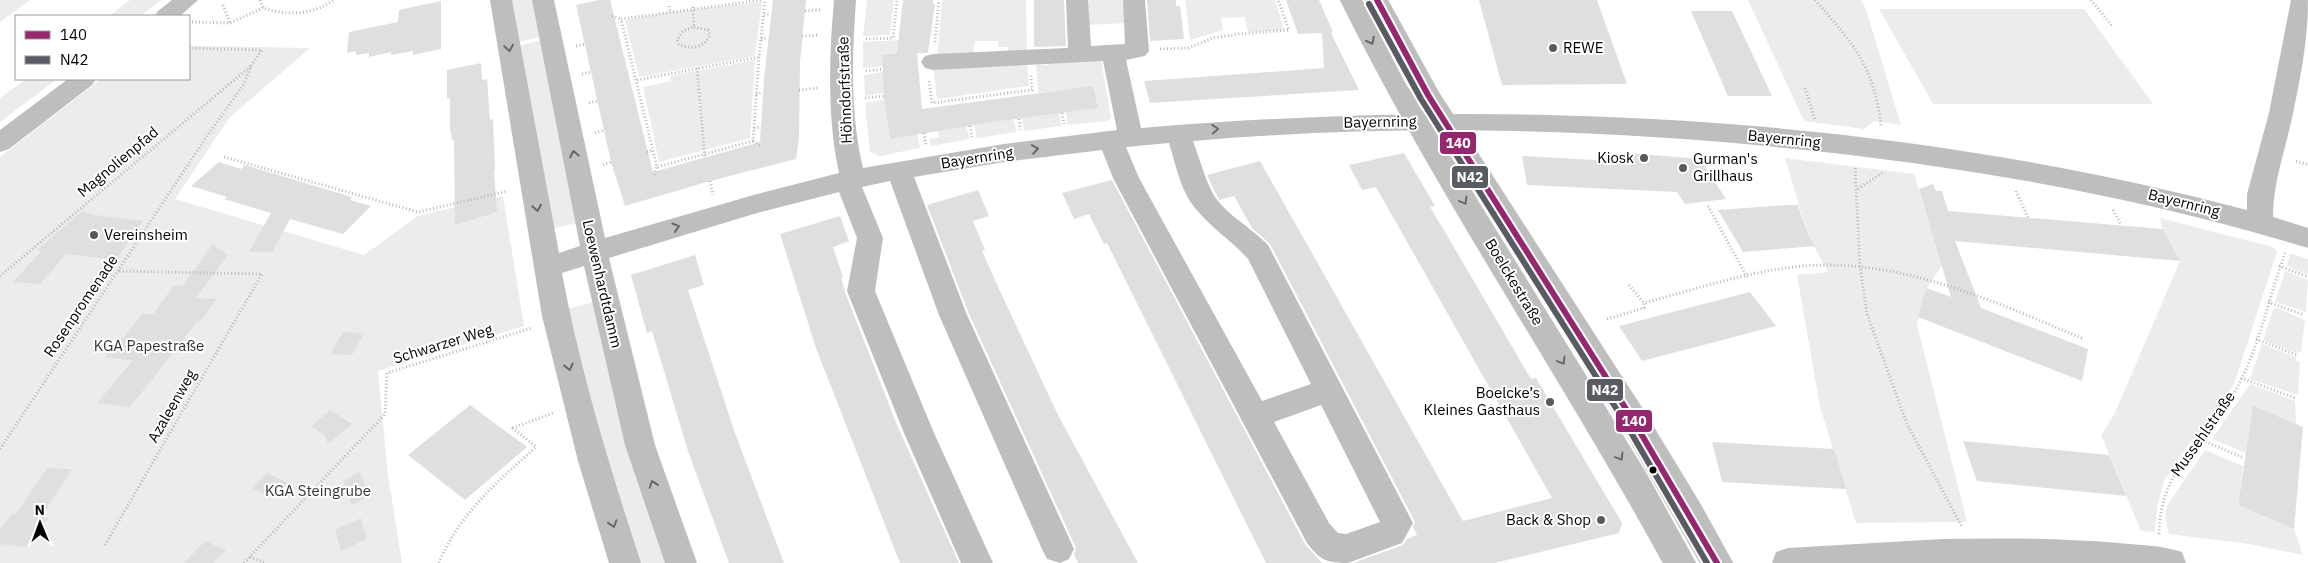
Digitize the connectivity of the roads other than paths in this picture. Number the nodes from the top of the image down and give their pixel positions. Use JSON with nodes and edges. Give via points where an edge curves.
{"nodes":[{"id":1,"x":501,"y":0,"type":"edge"},
{"id":2,"x":543,"y":0,"type":"edge"},
{"id":3,"x":1077,"y":0,"type":"edge"},
{"id":4,"x":1134,"y":0,"type":"edge"},
{"id":5,"x":1351,"y":0,"type":"edge"},
{"id":6,"x":1377,"y":0,"type":"edge"},
{"id":7,"x":2302,"y":0,"type":"edge"},
{"id":8,"x":837,"y":5,"type":"edge"},
{"id":9,"x":189,"y":11,"type":"edge"},
{"id":10,"x":171,"y":15,"type":"edge"},
{"id":11,"x":1113,"y":54,"type":"junction"},
{"id":12,"x":1080,"y":55,"type":"junction"},
{"id":13,"x":933,"y":62,"type":"road end"},
{"id":14,"x":83,"y":80,"type":"edge"},
{"id":15,"x":1446,"y":121,"type":"junction"},
{"id":16,"x":1416,"y":122,"type":"junction"},
{"id":17,"x":1177,"y":132,"type":"junction"},
{"id":18,"x":1121,"y":138,"type":"junction"},
{"id":19,"x":0,"y":143,"type":"edge"},
{"id":20,"x":899,"y":171,"type":"junction"},
{"id":21,"x":850,"y":181,"type":"junction"},
{"id":22,"x":2260,"y":223,"type":"junction"},
{"id":23,"x":2298,"y":241,"type":"edge"},
{"id":24,"x":594,"y":252,"type":"junction"},
{"id":25,"x":547,"y":267,"type":"junction"},
{"id":26,"x":1330,"y":390,"type":"junction"},
{"id":27,"x":1254,"y":416,"type":"junction"},
{"id":28,"x":1058,"y":550,"type":"dead end"},
{"id":29,"x":2165,"y":551,"type":"edge"},
{"id":30,"x":625,"y":563,"type":"edge"},
{"id":31,"x":681,"y":563,"type":"edge"},
{"id":32,"x":977,"y":563,"type":"edge"},
{"id":33,"x":1680,"y":563,"type":"edge"},
{"id":34,"x":1716,"y":563,"type":"edge"},
{"id":35,"x":1788,"y":563,"type":"edge"}],
"edges":[{"from":1,"to":25,"type":"street","one_way":true},
{"from":24,"to":2,"type":"street","name":"Loewenhardtdamm","one_way":true},
{"from":3,"to":12,"type":"street"},
{"from":4,"to":11,"type":"street","via":[[1137,51]]},
{"from":5,"to":16,"type":"street","name":"Boelckestraße","one_way":true},
{"from":6,"to":15,"type":"street","name":"Boelckestraße","via":[[1394,36]]},
{"from":7,"to":22,"type":"street","via":[[2281,113],[2260,194]]},
{"from":8,"to":21,"type":"street","name":"Höhndorfstraße"},
{"from":9,"to":10,"type":"street"},
{"from":11,"to":12,"type":"street"},
{"from":11,"to":18,"type":"street"},
{"from":12,"to":13,"type":"street"},
{"from":14,"to":19,"type":"street"},
{"from":15,"to":16,"type":"street","name":"Bayernring"},
{"from":15,"to":22,"type":"street","name":"Bayernring","via":[[1649,126],[1887,150],[2073,180]]},
{"from":15,"to":34,"type":"street","name":"Boelckestraße","via":[[1691,516]]},
{"from":17,"to":16,"type":"street","name":"Bayernring","one_way":true,"via":[[1312,123]]},
{"from":16,"to":33,"type":"street","name":"Boelckestraße","one_way":true,"via":[[1634,481]]},
{"from":17,"to":18,"type":"street","name":"Bayernring"},
{"from":17,"to":26,"type":"street","via":[[1201,197],[1222,221],[1246,238],[1258,252]]},
{"from":20,"to":18,"type":"street","name":"Bayernring","one_way":true,"via":[[1015,151]]},
{"from":18,"to":27,"type":"street","via":[[1126,178]]},
{"from":20,"to":21,"type":"street","name":"Bayernring"},
{"from":20,"to":28,"type":"street","via":[[968,354]]},
{"from":24,"to":21,"type":"street","name":"Bayernring","one_way":true,"via":[[722,213]]},
{"from":21,"to":32,"type":"street","name":"Höhndorfstraße","via":[[870,238],[861,291]]},
{"from":22,"to":23,"type":"street","name":"Bayernring"},
{"from":24,"to":25,"type":"street","name":"Bayernring"},
{"from":31,"to":24,"type":"street","name":"Loewenhardtdamm","one_way":true,"via":[[640,445]]},
{"from":25,"to":30,"type":"street","one_way":true,"via":[[556,316],[593,461]]},
{"from":26,"to":27,"type":"street"},
{"from":26,"to":27,"type":"street","via":[[1397,523],[1391,533],[1346,549],[1329,547],[1318,533]]},
{"from":29,"to":35,"type":"street","via":[[2077,554],[1974,552],[1825,558]]}]}
